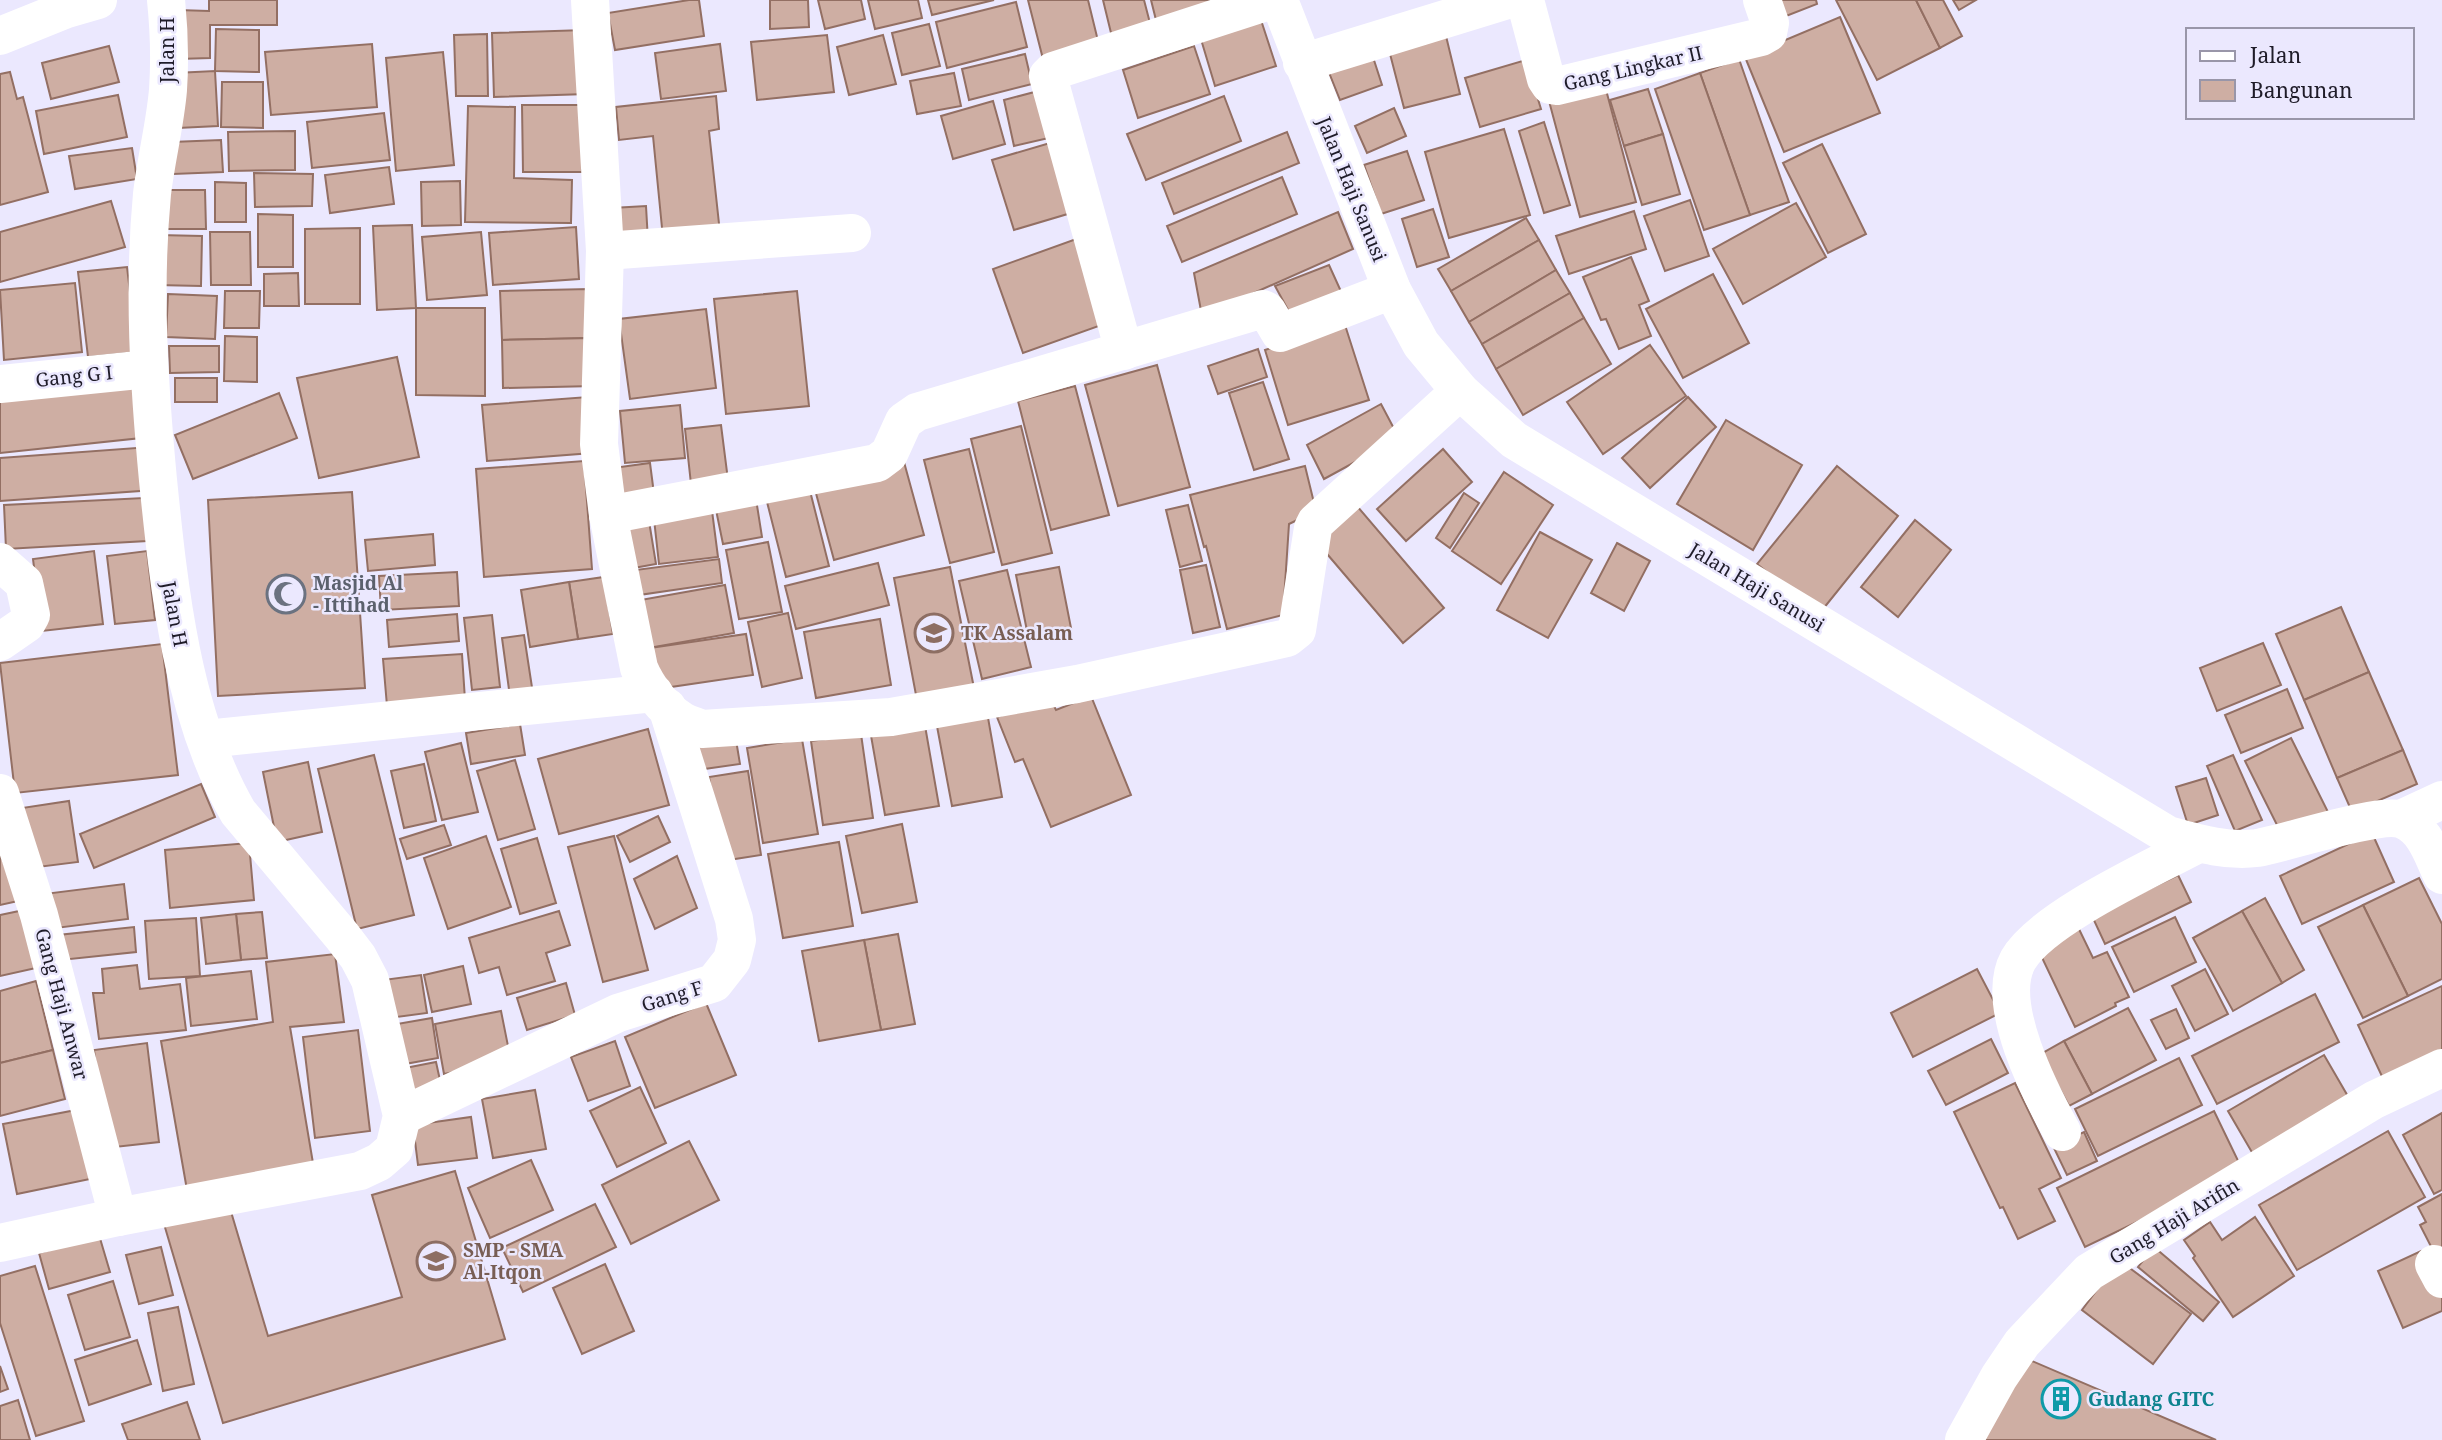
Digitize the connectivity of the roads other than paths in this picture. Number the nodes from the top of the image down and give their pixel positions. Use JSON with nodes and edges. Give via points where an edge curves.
{"nodes":[{"id":1,"x":98,"y":0,"type":"edge"},
{"id":2,"x":166,"y":0,"type":"edge"},
{"id":3,"x":590,"y":0,"type":"edge"},
{"id":4,"x":1272,"y":0,"type":"edge"},
{"id":5,"x":1279,"y":0,"type":"edge"},
{"id":6,"x":1507,"y":0,"type":"edge"},
{"id":7,"x":1525,"y":0,"type":"edge"},
{"id":8,"x":1762,"y":0,"type":"edge"},
{"id":9,"x":0,"y":36,"type":"edge"},
{"id":10,"x":1302,"y":63,"type":"junction"},
{"id":11,"x":852,"y":233,"type":"dead end"},
{"id":12,"x":604,"y":251,"type":"junction"},
{"id":13,"x":1392,"y":290,"type":"junction"},
{"id":14,"x":1124,"y":352,"type":"junction"},
{"id":15,"x":148,"y":369,"type":"junction"},
{"id":16,"x":0,"y":384,"type":"edge"},
{"id":17,"x":1460,"y":391,"type":"junction"},
{"id":18,"x":608,"y":515,"type":"junction"},
{"id":19,"x":0,"y":562,"type":"edge"},
{"id":20,"x":0,"y":642,"type":"edge"},
{"id":21,"x":660,"y":700,"type":"junction"},
{"id":22,"x":206,"y":739,"type":"junction"},
{"id":23,"x":0,"y":793,"type":"edge"},
{"id":24,"x":2442,"y":800,"type":"edge"},
{"id":25,"x":2401,"y":819,"type":"junction"},
{"id":26,"x":2198,"y":844,"type":"junction"},
{"id":27,"x":2442,"y":875,"type":"edge"},
{"id":28,"x":2442,"y":1068,"type":"edge"},
{"id":29,"x":402,"y":1116,"type":"junction"},
{"id":30,"x":2062,"y":1132,"type":"dead end"},
{"id":31,"x":118,"y":1217,"type":"junction"},
{"id":32,"x":0,"y":1243,"type":"edge"},
{"id":33,"x":1964,"y":1440,"type":"edge"}],
"edges":[{"from":1,"to":9,"type":"street"},
{"from":2,"to":15,"type":"street","name":"Jalan H","via":[[168,89],[152,194]]},
{"from":3,"to":12,"type":"street","name":"Gang F"},
{"from":4,"to":14,"type":"street","via":[[1048,76]]},
{"from":5,"to":10,"type":"street","name":"Jalan Haji Sanusi"},
{"from":6,"to":10,"type":"street"},
{"from":7,"to":8,"type":"street","name":"Gang Lingkar II","via":[[1546,79],[1557,86],[1761,37],[1768,33],[1770,23]]},
{"from":10,"to":13,"type":"street","name":"Jalan Haji Sanusi"},
{"from":11,"to":12,"type":"street"},
{"from":12,"to":18,"type":"street","name":"Gang F","via":[[599,444]]},
{"from":13,"to":14,"type":"street","via":[[1280,333],[1263,309]]},
{"from":13,"to":17,"type":"street","name":"Jalan Haji Sanusi","via":[[1422,344]]},
{"from":14,"to":18,"type":"street","via":[[917,412],[904,421],[889,454],[877,463]]},
{"from":15,"to":16,"type":"street","name":"Gang G I"},
{"from":15,"to":22,"type":"street","name":"Jalan H","via":[[168,576],[186,670]]},
{"from":17,"to":21,"type":"street","via":[[1316,522],[1297,630],[1287,638],[1077,684],[891,717],[702,729],[681,720]]},
{"from":17,"to":26,"type":"street","name":"Jalan Haji Sanusi","via":[[1514,440],[2168,835]]},
{"from":18,"to":21,"type":"street","name":"Gang F","via":[[635,652],[645,681]]},
{"from":19,"to":20,"type":"street","via":[[24,583],[31,615],[26,624]]},
{"from":21,"to":22,"type":"street"},
{"from":21,"to":29,"type":"street","name":"Gang F","via":[[734,919],[737,940],[732,960],[714,983],[618,1013]]},
{"from":22,"to":29,"type":"street","name":"Jalan H","via":[[238,811],[358,957],[370,980]]},
{"from":23,"to":31,"type":"street","name":"Gang Haji Anwar","via":[[39,915]]},
{"from":24,"to":25,"type":"street","name":"Jalan Haji Sanusi"},
{"from":25,"to":26,"type":"street","name":"Jalan Haji Sanusi","via":[[2380,819],[2256,848]]},
{"from":25,"to":27,"type":"street","via":[[2421,831]]},
{"from":26,"to":30,"type":"street","via":[[2067,915],[2038,937],[2018,961],[2011,990],[2017,1026],[2037,1085]]},
{"from":28,"to":33,"type":"street","name":"Gang Haji Arifin","via":[[2374,1100],[2089,1272],[2022,1343]]},
{"from":29,"to":31,"type":"street","name":"Jalan H","via":[[394,1149],[379,1163],[360,1171]]},
{"from":31,"to":32,"type":"street"}]}
